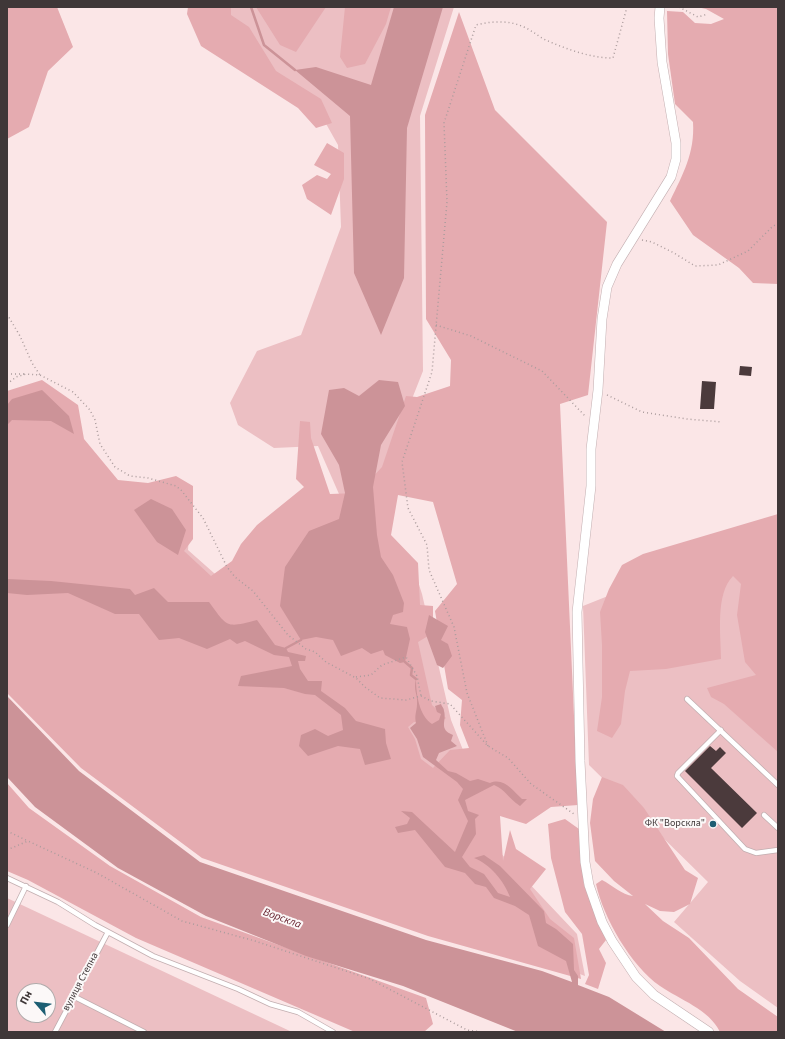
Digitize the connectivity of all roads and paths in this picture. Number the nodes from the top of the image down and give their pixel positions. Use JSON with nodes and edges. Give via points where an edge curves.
{"nodes":[{"id":1,"x":627,"y":7,"type":"edge"},
{"id":2,"x":660,"y":7,"type":"edge"},
{"id":3,"x":679,"y":7,"type":"edge"},
{"id":4,"x":708,"y":14,"type":"dead end"},
{"id":5,"x":778,"y":224,"type":"edge"},
{"id":6,"x":633,"y":238,"type":"junction"},
{"id":7,"x":7,"y":314,"type":"edge"},
{"id":8,"x":436,"y":324,"type":"junction"},
{"id":9,"x":7,"y":374,"type":"edge"},
{"id":10,"x":26,"y":374,"type":"junction"},
{"id":11,"x":40,"y":375,"type":"junction"},
{"id":12,"x":7,"y":384,"type":"edge"},
{"id":13,"x":598,"y":390,"type":"junction"},
{"id":14,"x":722,"y":422,"type":"dead end"},
{"id":15,"x":594,"y":425,"type":"junction"},
{"id":16,"x":354,"y":677,"type":"junction"},
{"id":17,"x":421,"y":696,"type":"junction"},
{"id":18,"x":688,"y":699,"type":"dead end"},
{"id":19,"x":721,"y":730,"type":"junction"},
{"id":20,"x":488,"y":746,"type":"junction"},
{"id":21,"x":778,"y":785,"type":"edge"},
{"id":22,"x":764,"y":816,"type":"dead end"},
{"id":23,"x":585,"y":828,"type":"junction"},
{"id":24,"x":778,"y":828,"type":"edge"},
{"id":25,"x":7,"y":831,"type":"edge"},
{"id":26,"x":28,"y":841,"type":"junction"},
{"id":27,"x":7,"y":850,"type":"edge"},
{"id":28,"x":778,"y":850,"type":"edge"},
{"id":29,"x":7,"y":878,"type":"edge"},
{"id":30,"x":26,"y":886,"type":"junction"},
{"id":31,"x":7,"y":925,"type":"edge"},
{"id":32,"x":108,"y":932,"type":"junction"},
{"id":33,"x":74,"y":996,"type":"junction"},
{"id":34,"x":55,"y":1032,"type":"edge"},
{"id":35,"x":144,"y":1032,"type":"edge"},
{"id":36,"x":333,"y":1032,"type":"edge"},
{"id":37,"x":483,"y":1032,"type":"edge"},
{"id":38,"x":709,"y":1032,"type":"edge"}],
"edges":[{"from":1,"to":8,"type":"path","via":[[613,58],[598,58],[579,52],[548,41],[523,27],[493,21],[476,25],[444,123],[447,202]]},
{"from":2,"to":6,"type":"street","via":[[661,48],[676,144],[676,159],[672,177]]},
{"from":3,"to":4,"type":"path","via":[[698,17]]},
{"from":5,"to":6,"type":"path","via":[[748,251],[718,264],[695,266],[652,242]]},
{"from":6,"to":13,"type":"street","via":[[607,287],[602,319]]},
{"from":7,"to":11,"type":"path"},
{"from":8,"to":15,"type":"path","via":[[471,336],[542,370]]},
{"from":8,"to":20,"type":"path","via":[[432,372],[402,462],[408,508],[427,545],[429,570],[454,627],[467,693]]},
{"from":9,"to":10,"type":"path"},
{"from":10,"to":11,"type":"path"},
{"from":10,"to":12,"type":"path","via":[[16,377]]},
{"from":11,"to":16,"type":"path","via":[[73,392],[90,410],[100,444],[115,467],[130,476],[148,478],[176,486],[181,490],[203,518],[227,567],[253,591],[288,635],[326,662]]},
{"from":13,"to":14,"type":"path","via":[[642,412]]},
{"from":13,"to":15,"type":"street"},
{"from":15,"to":23,"type":"street","via":[[591,486],[577,612],[580,761]]},
{"from":16,"to":17,"type":"path","via":[[380,698],[406,700]]},
{"from":16,"to":17,"type":"path","via":[[372,675],[382,665],[406,657],[417,676]]},
{"from":17,"to":20,"type":"path","via":[[431,701],[450,704]]},
{"from":18,"to":19,"type":"lane"},
{"from":19,"to":21,"type":"lane"},
{"from":19,"to":28,"type":"lane","via":[[677,776],[745,849],[756,852]]},
{"from":20,"to":23,"type":"path","via":[[508,758],[531,784],[578,816]]},
{"from":22,"to":24,"type":"lane"},
{"from":23,"to":38,"type":"street","via":[[585,862],[589,885],[602,922],[612,941],[636,977],[654,995]]},
{"from":25,"to":26,"type":"path"},
{"from":26,"to":27,"type":"path"},
{"from":26,"to":37,"type":"path","via":[[97,873],[182,921],[370,979],[467,1030]]},
{"from":29,"to":30,"type":"lane"},
{"from":30,"to":31,"type":"lane"},
{"from":30,"to":32,"type":"lane"},
{"from":32,"to":33,"type":"lane","name":"вулиця Степна"},
{"from":32,"to":36,"type":"lane","via":[[154,956],[270,1004],[298,1012]]},
{"from":33,"to":34,"type":"lane","name":"вулиця Степна"},
{"from":33,"to":35,"type":"lane"}]}
